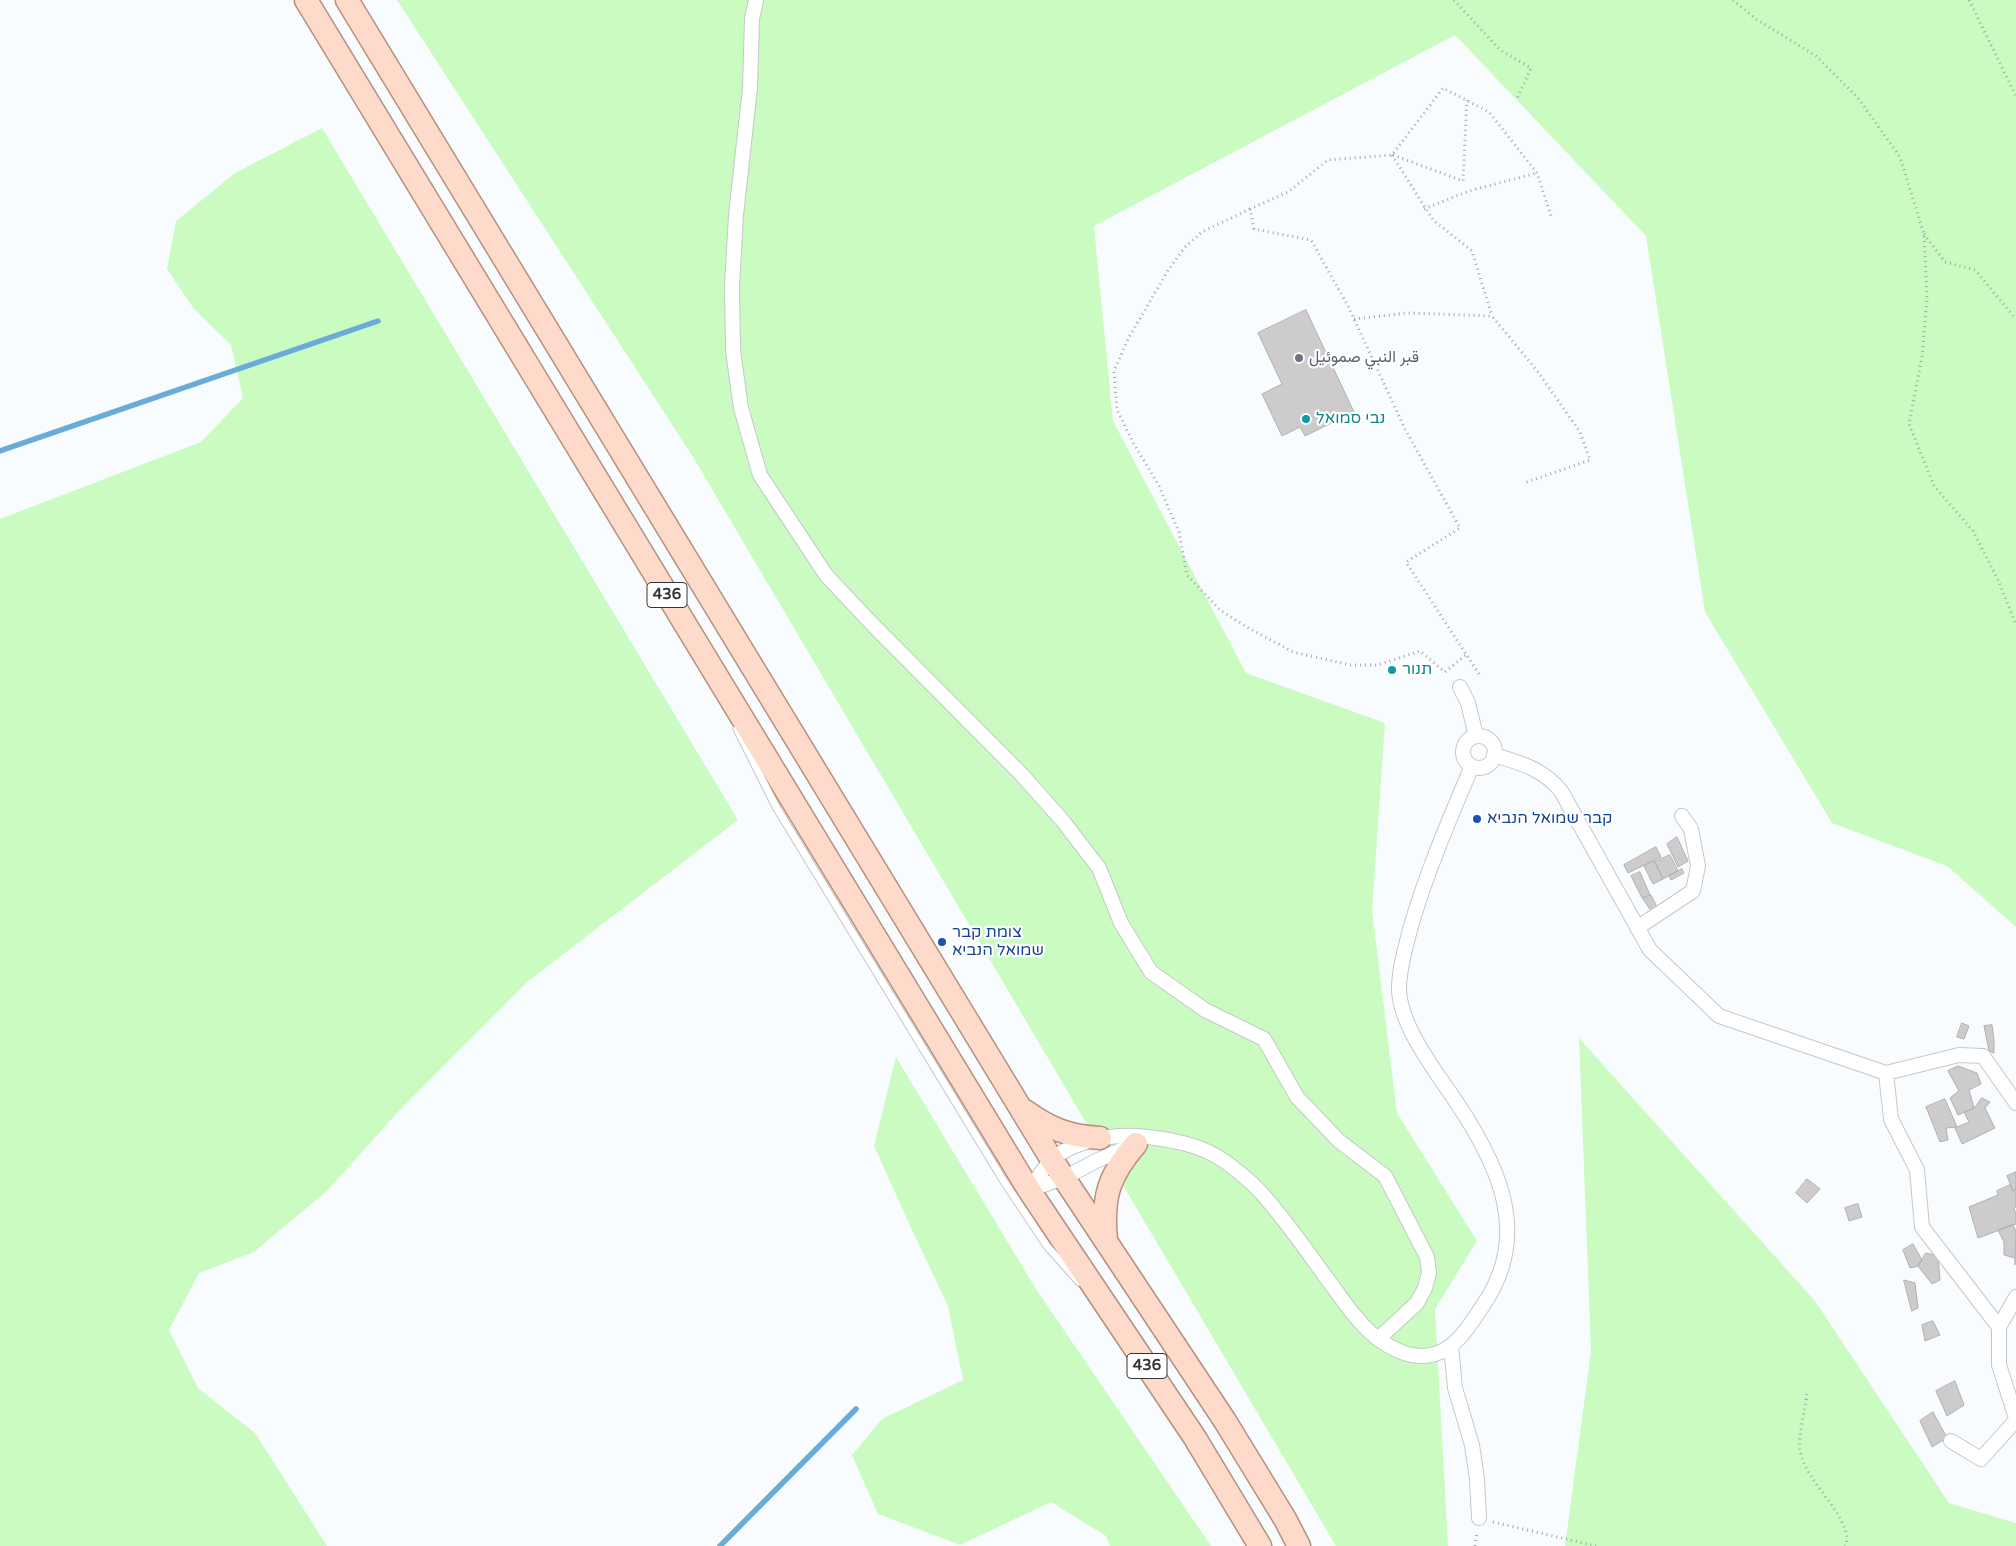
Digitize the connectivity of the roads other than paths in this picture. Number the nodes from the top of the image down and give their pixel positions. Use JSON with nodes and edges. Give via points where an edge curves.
{"nodes":[{"id":1,"x":306,"y":0,"type":"edge"},
{"id":2,"x":347,"y":0,"type":"edge"},
{"id":3,"x":756,"y":0,"type":"edge"},
{"id":4,"x":710,"y":666,"type":"junction"},
{"id":5,"x":1460,"y":687,"type":"dead end"},
{"id":6,"x":1476,"y":736,"type":"junction"},
{"id":7,"x":1494,"y":755,"type":"junction"},
{"id":8,"x":1472,"y":766,"type":"junction"},
{"id":9,"x":1682,"y":816,"type":"dead end"},
{"id":10,"x":1638,"y":928,"type":"junction"},
{"id":11,"x":1886,"y":1073,"type":"junction"},
{"id":12,"x":2016,"y":1103,"type":"edge"},
{"id":13,"x":1021,"y":1108,"type":"junction"},
{"id":14,"x":1100,"y":1138,"type":"junction"},
{"id":15,"x":1159,"y":1138,"type":"junction"},
{"id":16,"x":1136,"y":1144,"type":"junction"},
{"id":17,"x":1052,"y":1160,"type":"junction"},
{"id":18,"x":1064,"y":1178,"type":"junction"},
{"id":19,"x":1029,"y":1190,"type":"junction"},
{"id":20,"x":1106,"y":1241,"type":"junction"},
{"id":21,"x":2016,"y":1297,"type":"edge"},
{"id":22,"x":1117,"y":1321,"type":"junction"},
{"id":23,"x":1999,"y":1327,"type":"junction"},
{"id":24,"x":1378,"y":1339,"type":"junction"},
{"id":25,"x":1451,"y":1346,"type":"junction"},
{"id":26,"x":2016,"y":1419,"type":"edge"},
{"id":27,"x":1952,"y":1441,"type":"dead end"},
{"id":28,"x":1479,"y":1518,"type":"road end"},
{"id":29,"x":1260,"y":1546,"type":"edge"},
{"id":30,"x":1299,"y":1546,"type":"edge"}],
"edges":[{"from":1,"to":4,"type":"main road","number":"436"},
{"from":2,"to":13,"type":"main road","number":"436"},
{"from":3,"to":24,"type":"street","via":[[732,285],[733,351],[741,408],[760,475],[826,574],[1022,774],[1062,820],[1099,868],[1121,923],[1151,972],[1205,1010],[1264,1039],[1297,1097],[1339,1141],[1385,1176],[1427,1257],[1429,1273],[1417,1303]]},
{"from":4,"to":19,"type":"main road","number":"436"},
{"from":4,"to":22,"type":"lane","via":[[776,807],[1003,1180],[1047,1246]]},
{"from":5,"to":6,"type":"street","via":[[1468,703]]},
{"from":6,"to":7,"type":"street","via":[[1494,745]]},
{"from":6,"to":8,"type":"street","via":[[1468,740],[1464,748],[1464,756]]},
{"from":7,"to":8,"type":"street","via":[[1488,765]]},
{"from":7,"to":10,"type":"street","via":[[1527,765],[1553,781]]},
{"from":8,"to":25,"type":"street","via":[[1419,899],[1403,955],[1399,991],[1417,1043],[1493,1163],[1506,1211],[1504,1263],[1494,1290]]},
{"from":9,"to":10,"type":"street","via":[[1691,829],[1698,866],[1693,891]]},
{"from":10,"to":11,"type":"street","via":[[1650,950],[1719,1016]]},
{"from":11,"to":12,"type":"street","via":[[1959,1055],[1983,1056]]},
{"from":11,"to":23,"type":"street","via":[[1891,1119],[1917,1170],[1922,1226]]},
{"from":13,"to":14,"type":"main road","via":[[1060,1132]]},
{"from":13,"to":17,"type":"main road","number":"436"},
{"from":14,"to":15,"type":"street"},
{"from":14,"to":17,"type":"street","via":[[1069,1149]]},
{"from":15,"to":16,"type":"street"},
{"from":15,"to":24,"type":"street","via":[[1208,1151],[1227,1163],[1268,1200],[1346,1305]]},
{"from":16,"to":18,"type":"street","via":[[1096,1160]]},
{"from":16,"to":20,"type":"main road","via":[[1121,1161],[1108,1192],[1104,1218]]},
{"from":17,"to":18,"type":"main road","number":"436"},
{"from":17,"to":19,"type":"street"},
{"from":18,"to":19,"type":"street"},
{"from":18,"to":20,"type":"main road","number":"436"},
{"from":19,"to":22,"type":"main road","number":"436"},
{"from":20,"to":30,"type":"main road","number":"436","via":[[1224,1421]]},
{"from":21,"to":23,"type":"street"},
{"from":22,"to":29,"type":"main road","number":"436","via":[[1195,1438]]},
{"from":23,"to":26,"type":"street","via":[[1999,1365]]},
{"from":24,"to":25,"type":"street","via":[[1406,1355],[1436,1354]]},
{"from":25,"to":28,"type":"street","via":[[1456,1388],[1472,1445]]},
{"from":26,"to":27,"type":"street","via":[[1982,1460]]}]}
